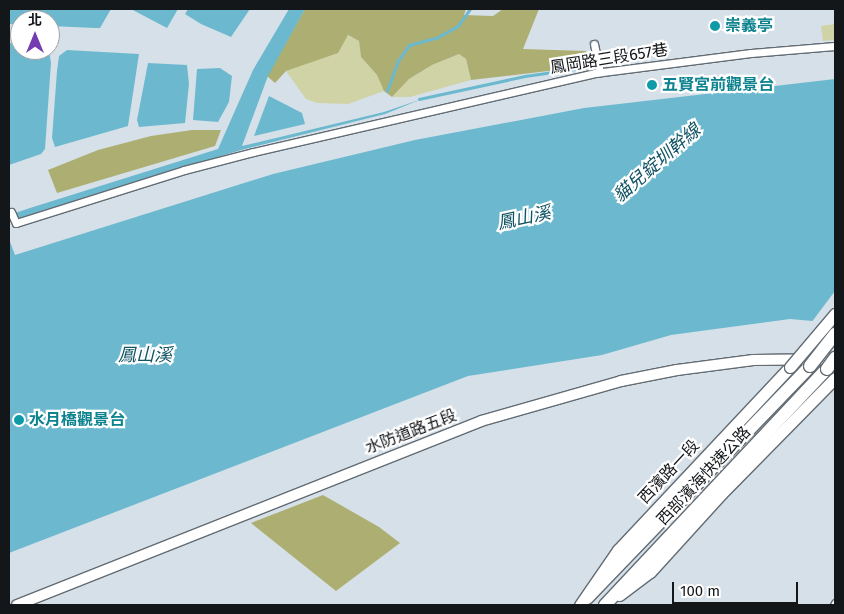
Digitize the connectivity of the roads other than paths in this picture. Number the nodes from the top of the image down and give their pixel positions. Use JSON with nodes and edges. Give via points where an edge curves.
{"nodes":[{"id":1,"x":594,"y":44,"type":"dead end"},
{"id":2,"x":835,"y":46,"type":"edge"},
{"id":3,"x":600,"y":72,"type":"junction"},
{"id":4,"x":12,"y":212,"type":"dead end"},
{"id":5,"x":835,"y":314,"type":"edge"},
{"id":6,"x":835,"y":334,"type":"edge"},
{"id":7,"x":833,"y":366,"type":"edge"},
{"id":8,"x":583,"y":602,"type":"edge"},
{"id":9,"x":17,"y":605,"type":"edge"},
{"id":10,"x":606,"y":605,"type":"edge"}],
"edges":[{"from":1,"to":3,"type":"street"},
{"from":2,"to":3,"type":"street","name":"鳳岡路三段657巷"},
{"from":3,"to":4,"type":"street","name":"鳳岡路三段657巷","via":[[390,118],[184,170],[16,223]]},
{"from":5,"to":8,"type":"main road","name":"西濱路一段","bridge":true,"via":[[790,367],[618,550]]},
{"from":6,"to":8,"type":"highway","name":"西部濱海快速公路","bridge":true,"via":[[810,366]]},
{"from":7,"to":9,"type":"street","name":"水防道路五段","via":[[753,360],[676,370],[621,381],[481,421]]},
{"from":7,"to":10,"type":"highway","name":"西部濱海快速公路"}]}
